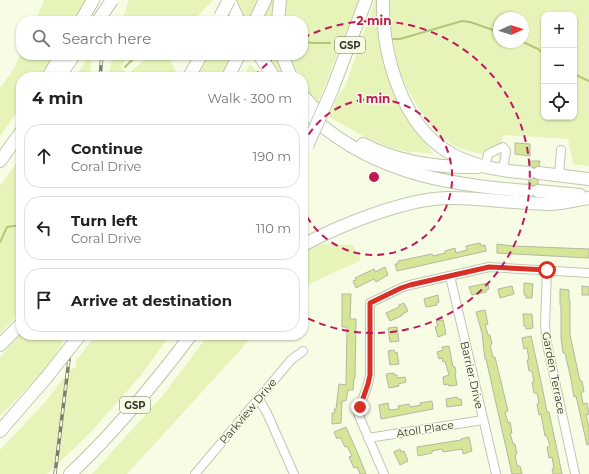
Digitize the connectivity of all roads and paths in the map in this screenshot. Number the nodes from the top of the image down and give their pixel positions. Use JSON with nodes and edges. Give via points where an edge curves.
{"nodes":[{"id":1,"x":112,"y":0,"type":"edge"},
{"id":2,"x":229,"y":0,"type":"edge"},
{"id":3,"x":280,"y":0,"type":"edge"},
{"id":4,"x":366,"y":0,"type":"edge"},
{"id":5,"x":383,"y":0,"type":"edge"},
{"id":6,"x":91,"y":4,"type":"edge"},
{"id":7,"x":263,"y":4,"type":"edge"},
{"id":8,"x":84,"y":16,"type":"edge"},
{"id":9,"x":101,"y":16,"type":"edge"},
{"id":10,"x":221,"y":16,"type":"edge"},
{"id":11,"x":237,"y":16,"type":"edge"},
{"id":12,"x":257,"y":16,"type":"edge"},
{"id":13,"x":278,"y":16,"type":"edge"},
{"id":14,"x":58,"y":60,"type":"edge"},
{"id":15,"x":71,"y":60,"type":"edge"},
{"id":16,"x":198,"y":60,"type":"edge"},
{"id":17,"x":237,"y":60,"type":"edge"},
{"id":18,"x":262,"y":60,"type":"edge"},
{"id":19,"x":284,"y":60,"type":"edge"},
{"id":20,"x":51,"y":72,"type":"edge"},
{"id":21,"x":62,"y":72,"type":"edge"},
{"id":22,"x":192,"y":72,"type":"edge"},
{"id":23,"x":231,"y":72,"type":"edge"},
{"id":24,"x":271,"y":72,"type":"edge"},
{"id":25,"x":289,"y":72,"type":"edge"},
{"id":26,"x":308,"y":101,"type":"edge"},
{"id":27,"x":308,"y":113,"type":"edge"},
{"id":28,"x":16,"y":132,"type":"edge"},
{"id":29,"x":16,"y":139,"type":"edge"},
{"id":30,"x":308,"y":143,"type":"edge"},
{"id":31,"x":561,"y":150,"type":"dead end"},
{"id":32,"x":3,"y":157,"type":"edge"},
{"id":33,"x":485,"y":167,"type":"junction"},
{"id":34,"x":503,"y":170,"type":"junction"},
{"id":35,"x":559,"y":175,"type":"junction"},
{"id":36,"x":589,"y":179,"type":"edge"},
{"id":37,"x":589,"y":197,"type":"edge"},
{"id":38,"x":308,"y":243,"type":"edge"},
{"id":39,"x":547,"y":270,"type":"junction"},
{"id":40,"x":589,"y":273,"type":"edge"},
{"id":41,"x":450,"y":276,"type":"junction"},
{"id":42,"x":16,"y":329,"type":"edge"},
{"id":43,"x":76,"y":340,"type":"edge"},
{"id":44,"x":187,"y":340,"type":"edge"},
{"id":45,"x":195,"y":340,"type":"edge"},
{"id":46,"x":0,"y":345,"type":"edge"},
{"id":47,"x":303,"y":351,"type":"dead end"},
{"id":48,"x":163,"y":372,"type":"junction"},
{"id":49,"x":259,"y":399,"type":"junction"},
{"id":50,"x":483,"y":420,"type":"junction"},
{"id":51,"x":0,"y":431,"type":"edge"},
{"id":52,"x":368,"y":438,"type":"junction"},
{"id":53,"x":70,"y":474,"type":"edge"},
{"id":54,"x":195,"y":474,"type":"edge"},
{"id":55,"x":294,"y":474,"type":"edge"},
{"id":56,"x":384,"y":474,"type":"edge"},
{"id":57,"x":496,"y":474,"type":"edge"},
{"id":58,"x":575,"y":474,"type":"edge"}],
"edges":[{"from":1,"to":9,"type":"highway","bridge":true},
{"from":2,"to":10,"type":"highway","bridge":true},
{"from":2,"to":11,"type":"highway"},
{"from":3,"to":13,"type":"highway"},
{"from":4,"to":30,"type":"highway","number":"GSP","bridge":true,"via":[[332,90]]},
{"from":5,"to":33,"type":"highway","via":[[384,31],[390,62],[400,91],[414,116],[443,149]]},
{"from":6,"to":8,"type":"highway"},
{"from":7,"to":12,"type":"highway"},
{"from":14,"to":20,"type":"highway"},
{"from":15,"to":21,"type":"highway"},
{"from":16,"to":22,"type":"highway"},
{"from":17,"to":23,"type":"highway"},
{"from":18,"to":24,"type":"highway"},
{"from":19,"to":25,"type":"highway"},
{"from":26,"to":33,"type":"highway","via":[[341,131],[375,150],[446,167]]},
{"from":27,"to":37,"type":"highway","via":[[350,146],[372,158],[423,176],[489,188]]},
{"from":28,"to":32,"type":"highway"},
{"from":29,"to":32,"type":"highway"},
{"from":31,"to":35,"type":"street"},
{"from":33,"to":34,"type":"highway"},
{"from":33,"to":34,"type":"street","via":[[488,154],[504,148],[506,151]]},
{"from":34,"to":35,"type":"highway"},
{"from":35,"to":36,"type":"highway"},
{"from":37,"to":38,"type":"highway","via":[[551,204],[432,199],[364,218]]},
{"from":39,"to":40,"type":"street"},
{"from":39,"to":41,"type":"street","via":[[489,267]]},
{"from":39,"to":58,"type":"street","name":"Garden Terrace","via":[[546,344]]},
{"from":41,"to":50,"type":"street","name":"Barrier Drive"},
{"from":41,"to":52,"type":"street","via":[[401,288],[370,303],[370,375],[358,412]]},
{"from":42,"to":46,"type":"highway"},
{"from":43,"to":51,"type":"highway","bridge":true},
{"from":44,"to":48,"type":"highway","number":"GSP"},
{"from":45,"to":48,"type":"highway"},
{"from":47,"to":49,"type":"street","name":"Parkview Drive","via":[[291,360]]},
{"from":48,"to":53,"type":"highway","number":"GSP","via":[[118,426]]},
{"from":49,"to":54,"type":"street","name":"Parkview Drive"},
{"from":49,"to":55,"type":"street"},
{"from":50,"to":52,"type":"street","name":"Atoll Place"},
{"from":50,"to":57,"type":"street","name":"Barrier Drive"},
{"from":52,"to":56,"type":"street"}]}
